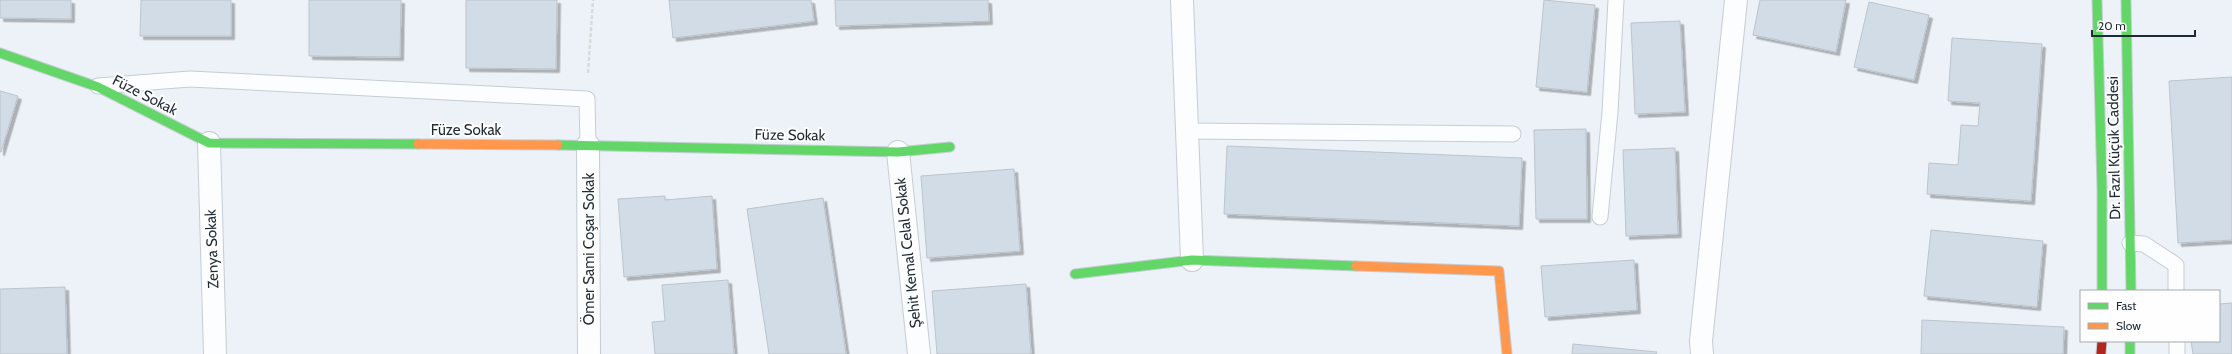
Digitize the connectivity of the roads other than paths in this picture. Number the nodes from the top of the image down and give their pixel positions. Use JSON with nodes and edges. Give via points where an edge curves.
{"nodes":[{"id":1,"x":1182,"y":0,"type":"edge"},
{"id":2,"x":1616,"y":0,"type":"edge"},
{"id":3,"x":1736,"y":0,"type":"edge"},
{"id":4,"x":2097,"y":0,"type":"edge"},
{"id":5,"x":2126,"y":2,"type":"edge"},
{"id":6,"x":0,"y":53,"type":"edge"},
{"id":7,"x":98,"y":86,"type":"junction"},
{"id":8,"x":1186,"y":131,"type":"junction"},
{"id":9,"x":1513,"y":134,"type":"dead end"},
{"id":10,"x":209,"y":144,"type":"junction"},
{"id":11,"x":588,"y":145,"type":"junction"},
{"id":12,"x":950,"y":147,"type":"dead end"},
{"id":13,"x":898,"y":152,"type":"junction"},
{"id":14,"x":1600,"y":217,"type":"dead end"},
{"id":15,"x":2130,"y":243,"type":"junction"},
{"id":16,"x":1192,"y":260,"type":"junction"},
{"id":17,"x":1075,"y":274,"type":"dead end"},
{"id":18,"x":2102,"y":290,"type":"edge"},
{"id":19,"x":2131,"y":290,"type":"edge"},
{"id":20,"x":2176,"y":290,"type":"edge"},
{"id":21,"x":2102,"y":342,"type":"edge"},
{"id":22,"x":2130,"y":342,"type":"edge"},
{"id":23,"x":2177,"y":342,"type":"edge"},
{"id":24,"x":215,"y":354,"type":"edge"},
{"id":25,"x":589,"y":354,"type":"edge"},
{"id":26,"x":919,"y":354,"type":"edge"},
{"id":27,"x":1507,"y":354,"type":"edge"},
{"id":28,"x":1702,"y":354,"type":"edge"},
{"id":29,"x":2102,"y":354,"type":"edge"},
{"id":30,"x":2130,"y":354,"type":"edge"},
{"id":31,"x":2177,"y":354,"type":"edge"}],
"edges":[{"from":1,"to":8,"type":"street"},
{"from":2,"to":14,"type":"lane","via":[[1610,112]]},
{"from":3,"to":28,"type":"street","via":[[1701,341]]},
{"from":4,"to":18,"type":"street"},
{"from":5,"to":15,"type":"street","name":"Dr. Fazıl Küçük Caddesi"},
{"from":6,"to":7,"type":"street","name":"Füze Sokak"},
{"from":7,"to":10,"type":"street","name":"Füze Sokak"},
{"from":7,"to":11,"type":"lane","via":[[190,79],[587,99]]},
{"from":8,"to":9,"type":"lane"},
{"from":8,"to":16,"type":"street"},
{"from":10,"to":11,"type":"street","name":"Füze Sokak"},
{"from":10,"to":24,"type":"street","name":"Zenya Sokak"},
{"from":11,"to":13,"type":"street","name":"Füze Sokak"},
{"from":11,"to":25,"type":"street","name":"Ömer Sami Coşar Sokak"},
{"from":12,"to":13,"type":"street","name":"Füze Sokak"},
{"from":13,"to":26,"type":"street","name":"Şehit Kemal Celal Sokak"},
{"from":15,"to":19,"type":"street","name":"Dr. Fazıl Küçük Caddesi"},
{"from":15,"to":20,"type":"lane","via":[[2144,244],[2176,265]]},
{"from":16,"to":17,"type":"street"},
{"from":16,"to":27,"type":"street","via":[[1499,271]]},
{"from":21,"to":29,"type":"street"},
{"from":22,"to":30,"type":"street"},
{"from":23,"to":31,"type":"lane"}]}
